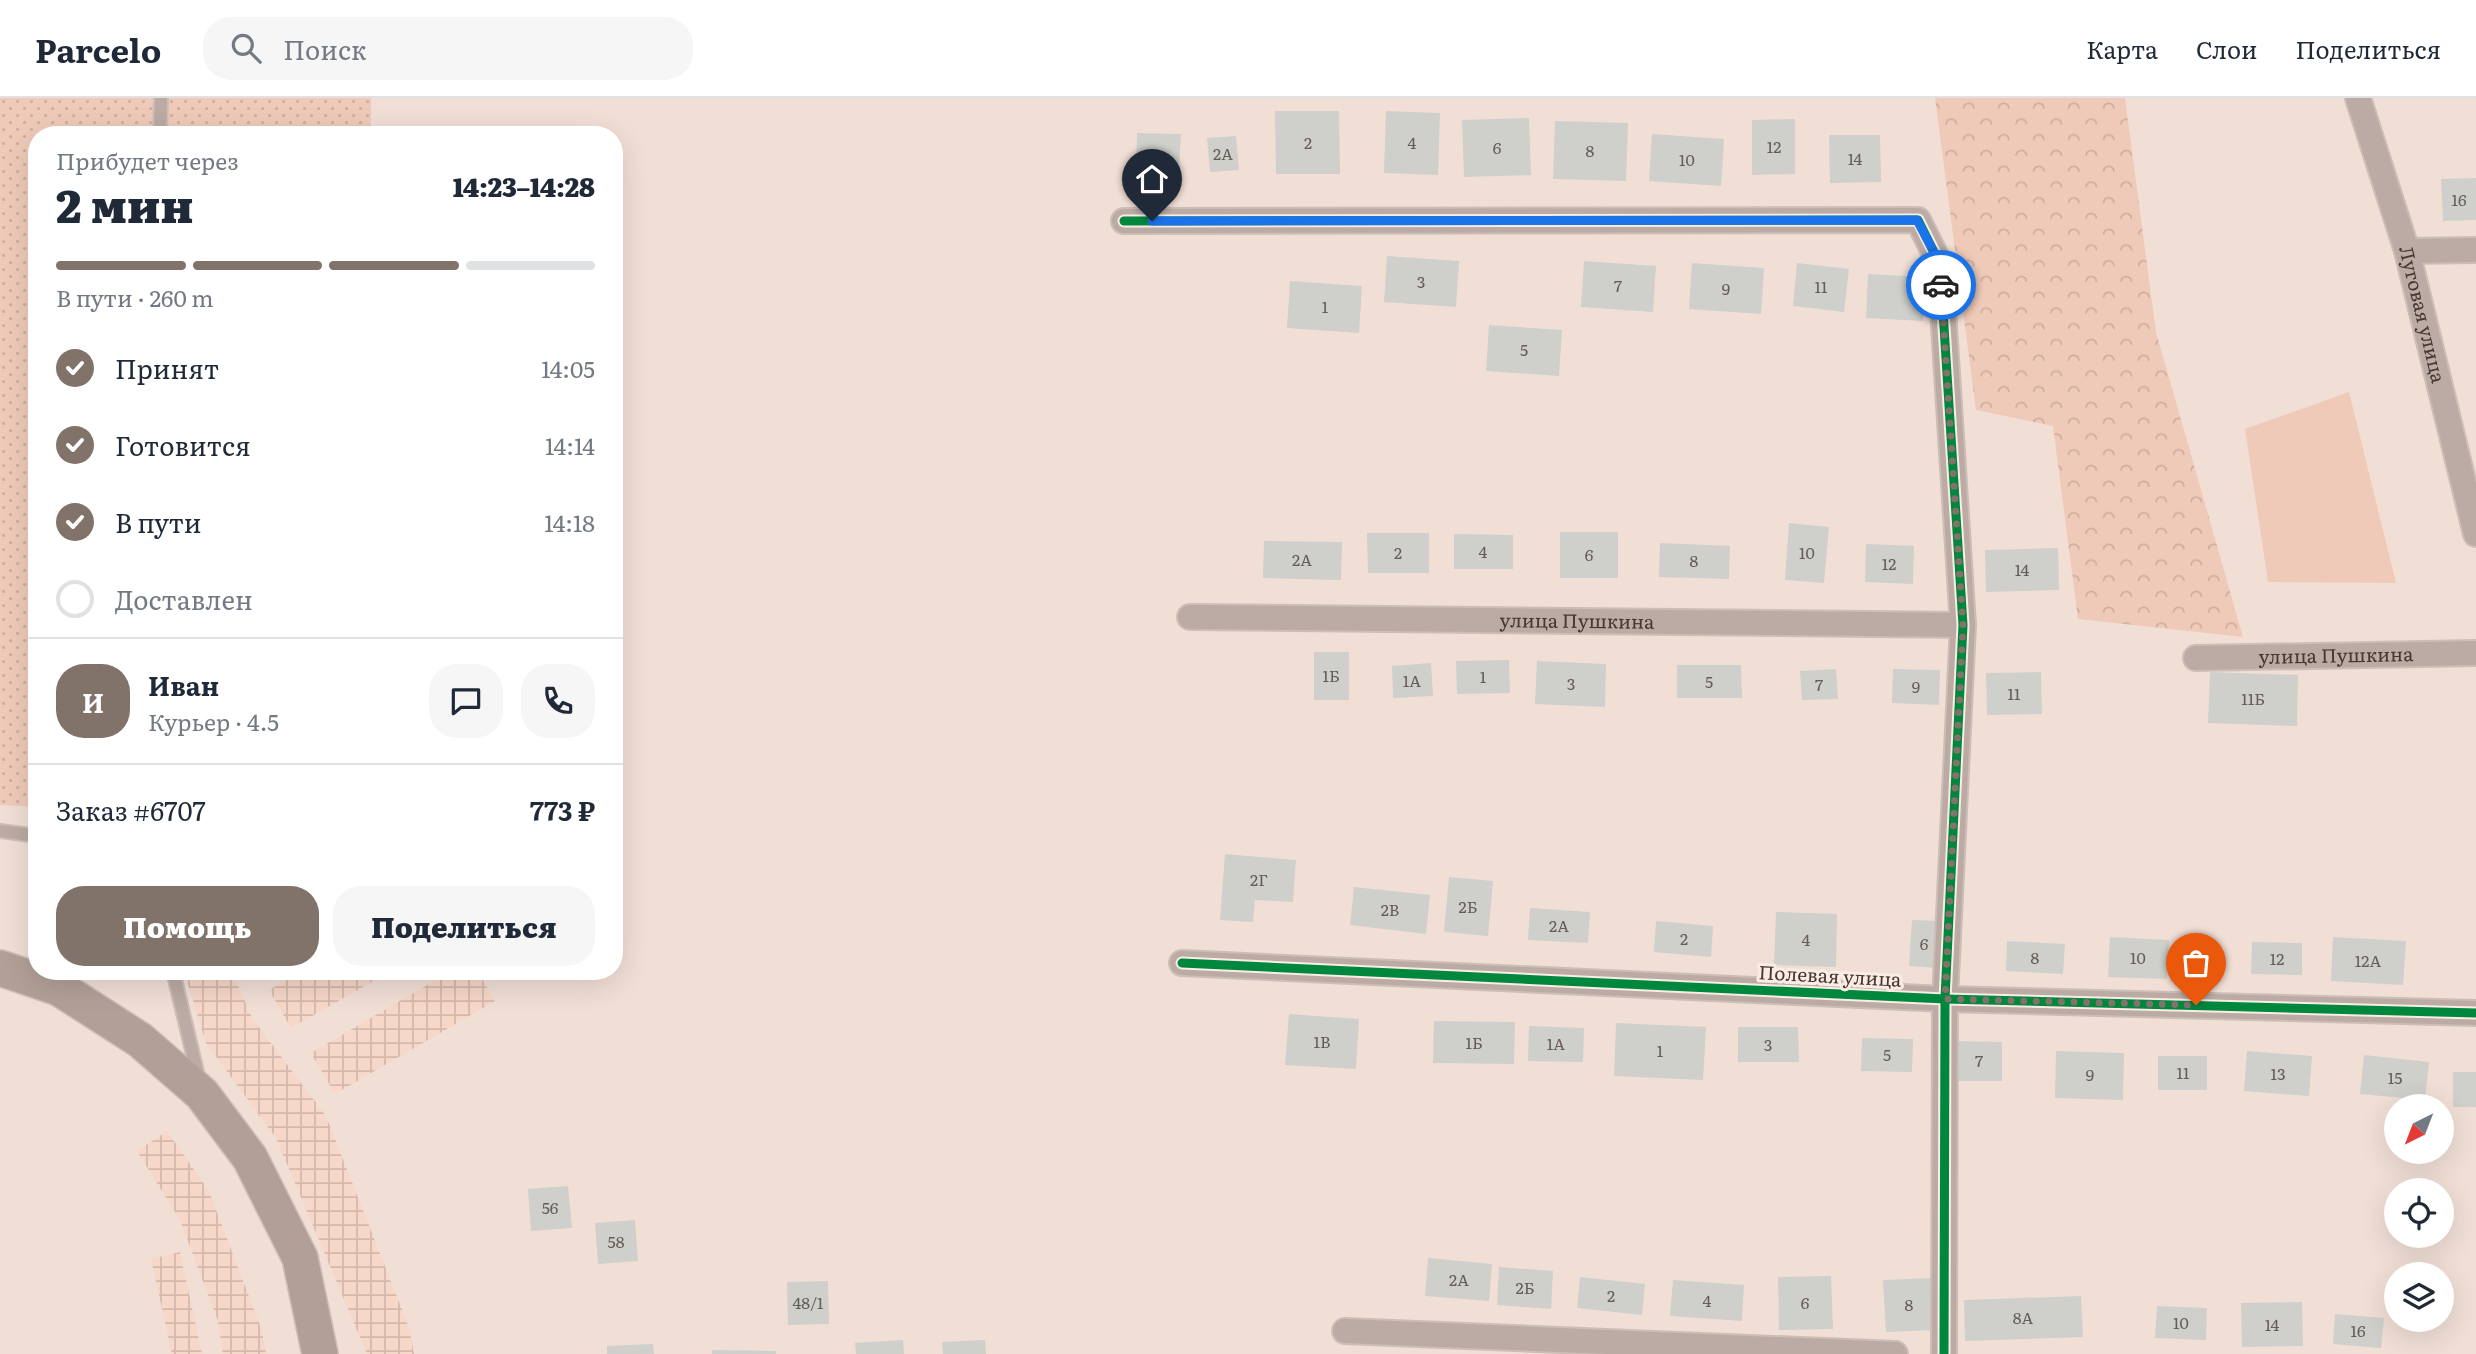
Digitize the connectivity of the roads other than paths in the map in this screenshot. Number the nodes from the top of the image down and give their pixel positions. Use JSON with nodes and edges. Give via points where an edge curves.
{"nodes":[{"id":1,"x":161,"y":98,"type":"edge"},
{"id":2,"x":2358,"y":98,"type":"edge"},
{"id":3,"x":160,"y":126,"type":"edge"},
{"id":4,"x":1124,"y":221,"type":"dead end"},
{"id":5,"x":2476,"y":250,"type":"edge"},
{"id":6,"x":2407,"y":251,"type":"junction"},
{"id":7,"x":2476,"y":534,"type":"edge"},
{"id":8,"x":1190,"y":617,"type":"dead end"},
{"id":9,"x":1963,"y":625,"type":"junction"},
{"id":10,"x":2476,"y":653,"type":"edge"},
{"id":11,"x":2196,"y":658,"type":"dead end"},
{"id":12,"x":0,"y":831,"type":"edge"},
{"id":13,"x":28,"y":835,"type":"edge"},
{"id":14,"x":1182,"y":963,"type":"dead end"},
{"id":15,"x":0,"y":968,"type":"edge"},
{"id":16,"x":28,"y":977,"type":"edge"},
{"id":17,"x":35,"y":980,"type":"edge"},
{"id":18,"x":175,"y":980,"type":"edge"},
{"id":19,"x":1945,"y":999,"type":"junction"},
{"id":20,"x":2476,"y":1013,"type":"edge"},
{"id":21,"x":202,"y":1094,"type":"junction"},
{"id":22,"x":1345,"y":1331,"type":"dead end"},
{"id":23,"x":320,"y":1354,"type":"edge"},
{"id":24,"x":1895,"y":1354,"type":"edge"},
{"id":25,"x":1944,"y":1354,"type":"edge"}],
"edges":[{"from":1,"to":3,"type":"lane"},
{"from":2,"to":6,"type":"street","name":"Луговая улица"},
{"from":4,"to":9,"type":"street","via":[[1917,220],[1940,264]]},
{"from":5,"to":6,"type":"street"},
{"from":6,"to":7,"type":"street","name":"Луговая улица"},
{"from":8,"to":9,"type":"street","name":"улица Пушкина"},
{"from":9,"to":19,"type":"street"},
{"from":10,"to":11,"type":"street","name":"улица Пушкина"},
{"from":12,"to":13,"type":"lane"},
{"from":14,"to":19,"type":"street","name":"Полевая улица"},
{"from":15,"to":16,"type":"street"},
{"from":17,"to":21,"type":"street","via":[[59,988],[140,1040]]},
{"from":18,"to":21,"type":"lane"},
{"from":19,"to":20,"type":"street","name":"Полевая улица"},
{"from":19,"to":25,"type":"street"},
{"from":21,"to":23,"type":"street","via":[[250,1158],[300,1258]]},
{"from":22,"to":24,"type":"street"}]}
